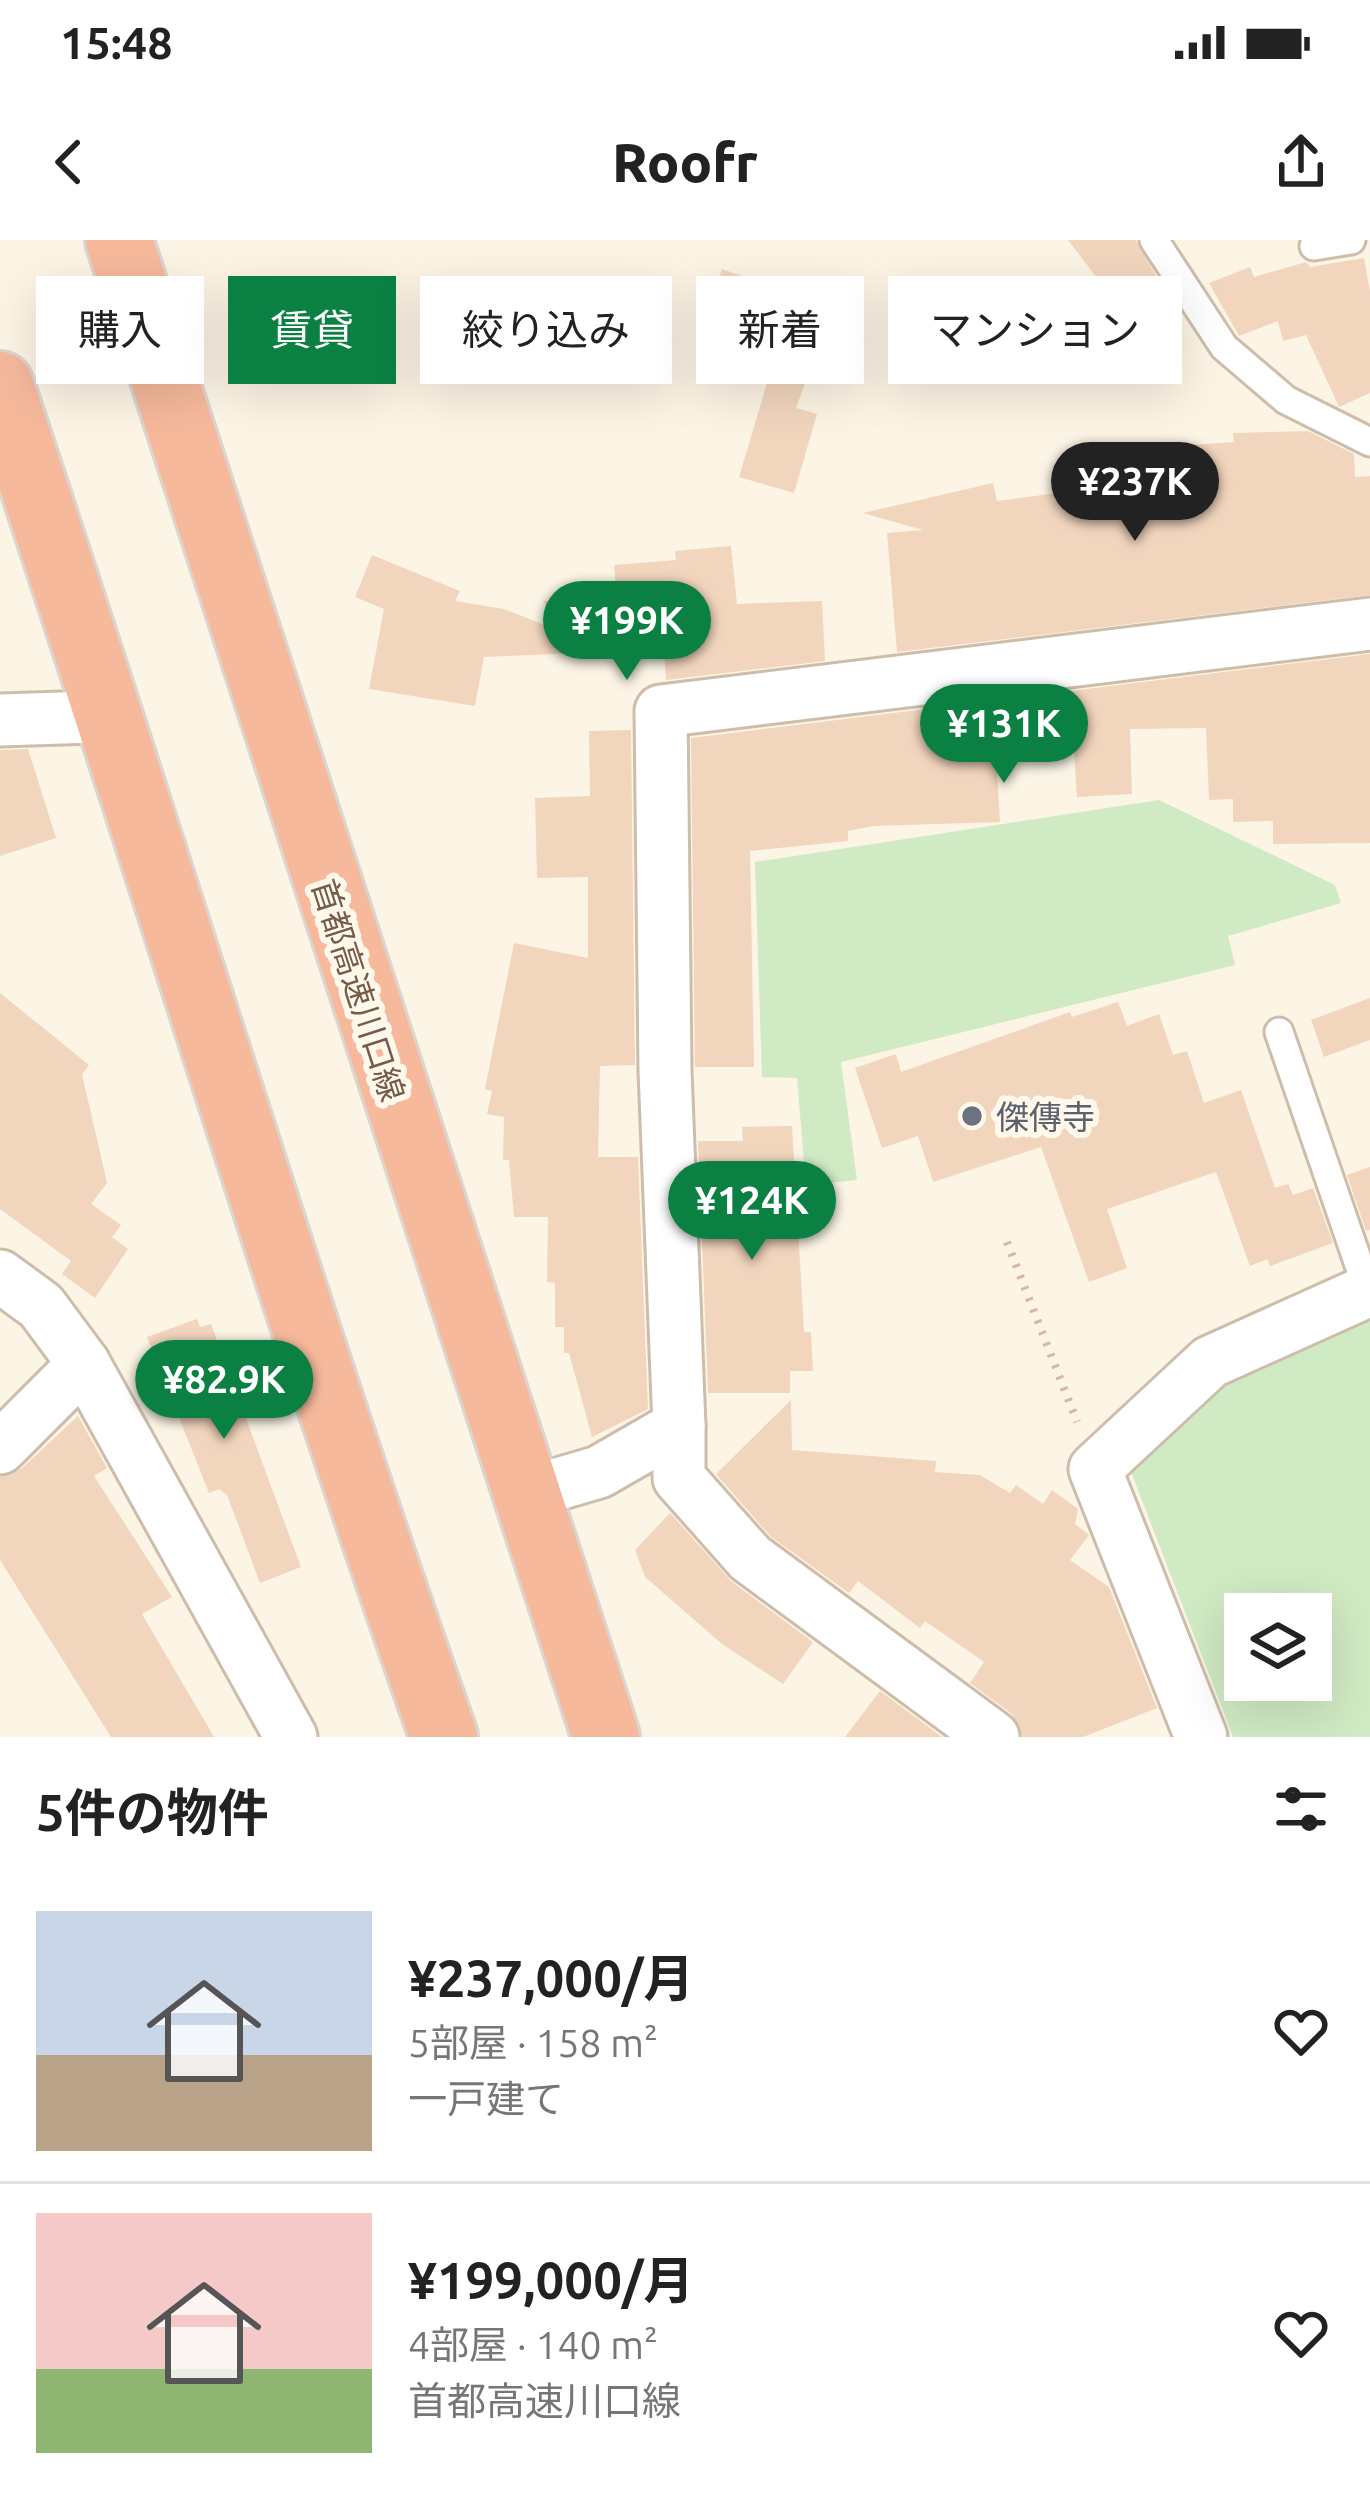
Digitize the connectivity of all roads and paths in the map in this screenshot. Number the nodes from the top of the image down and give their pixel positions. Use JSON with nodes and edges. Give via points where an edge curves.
{"nodes":[{"id":1,"x":119,"y":240,"type":"edge"},
{"id":2,"x":1154,"y":240,"type":"edge"},
{"id":3,"x":1351,"y":240,"type":"edge"},
{"id":4,"x":1315,"y":246,"type":"dead end"},
{"id":5,"x":0,"y":385,"type":"edge"},
{"id":6,"x":1370,"y":442,"type":"edge"},
{"id":7,"x":1370,"y":624,"type":"edge"},
{"id":8,"x":93,"y":717,"type":"dead end"},
{"id":9,"x":0,"y":720,"type":"edge"},
{"id":10,"x":1279,"y":1032,"type":"dead end"},
{"id":11,"x":1006,"y":1242,"type":"dead end"},
{"id":12,"x":0,"y":1276,"type":"edge"},
{"id":13,"x":1369,"y":1291,"type":"edge"},
{"id":14,"x":84,"y":1364,"type":"junction"},
{"id":15,"x":679,"y":1426,"type":"junction"},
{"id":16,"x":0,"y":1448,"type":"edge"},
{"id":17,"x":1095,"y":1468,"type":"junction"},
{"id":18,"x":541,"y":1490,"type":"dead end"},
{"id":19,"x":1186,"y":1732,"type":"edge"},
{"id":20,"x":291,"y":1737,"type":"edge"},
{"id":21,"x":443,"y":1737,"type":"edge"},
{"id":22,"x":605,"y":1737,"type":"edge"},
{"id":23,"x":993,"y":1737,"type":"edge"}],
"edges":[{"from":1,"to":22,"type":"highway","name":"首都高速川口線"},
{"from":2,"to":6,"type":"lane","via":[[1224,347],[1286,400]]},
{"from":3,"to":4,"type":"lane"},
{"from":5,"to":21,"type":"highway","via":[[346,1461]]},
{"from":7,"to":15,"type":"street","via":[[661,711]]},
{"from":8,"to":9,"type":"street"},
{"from":10,"to":13,"type":"lane"},
{"from":11,"to":17,"type":"path"},
{"from":12,"to":14,"type":"street","via":[[41,1306]]},
{"from":13,"to":17,"type":"street","via":[[1210,1362]]},
{"from":14,"to":16,"type":"street"},
{"from":14,"to":20,"type":"street"},
{"from":15,"to":18,"type":"street","via":[[599,1472]]},
{"from":15,"to":23,"type":"street","via":[[679,1478],[750,1558]]},
{"from":17,"to":19,"type":"street"}]}
